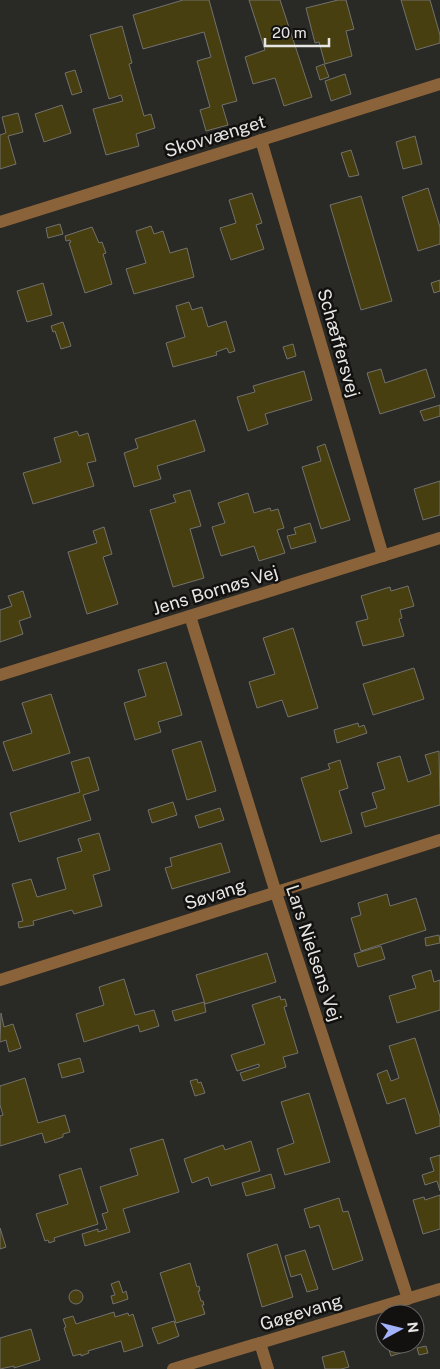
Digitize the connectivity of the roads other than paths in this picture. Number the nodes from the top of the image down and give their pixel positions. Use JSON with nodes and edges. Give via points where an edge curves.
{"nodes":[{"id":1,"x":440,"y":84,"type":"edge"},
{"id":2,"x":261,"y":140,"type":"junction"},
{"id":3,"x":0,"y":222,"type":"edge"},
{"id":4,"x":440,"y":538,"type":"edge"},
{"id":5,"x":383,"y":556,"type":"junction"},
{"id":6,"x":190,"y":616,"type":"junction"},
{"id":7,"x":0,"y":675,"type":"edge"},
{"id":8,"x":440,"y":840,"type":"edge"},
{"id":9,"x":276,"y":893,"type":"junction"},
{"id":10,"x":0,"y":980,"type":"edge"},
{"id":11,"x":440,"y":1289,"type":"edge"},
{"id":12,"x":408,"y":1299,"type":"junction"},
{"id":13,"x":260,"y":1343,"type":"junction"},
{"id":14,"x":173,"y":1369,"type":"edge"},
{"id":15,"x":268,"y":1369,"type":"edge"}],
"edges":[{"from":1,"to":2,"type":"street","name":"Skovvænget"},
{"from":2,"to":3,"type":"street","name":"Skovvænget"},
{"from":2,"to":5,"type":"street","name":"Schæffersvej"},
{"from":4,"to":5,"type":"street","name":"Jens Bornøs Vej"},
{"from":5,"to":6,"type":"street","name":"Jens Bornøs Vej"},
{"from":6,"to":7,"type":"street","name":"Jens Bornøs Vej"},
{"from":6,"to":9,"type":"street","name":"Lars Nielsens Vej"},
{"from":8,"to":9,"type":"street","name":"Søvang"},
{"from":9,"to":10,"type":"street","name":"Søvang"},
{"from":9,"to":12,"type":"street","name":"Lars Nielsens Vej"},
{"from":11,"to":12,"type":"street","name":"Gøgevang"},
{"from":12,"to":13,"type":"street","name":"Gøgevang"},
{"from":13,"to":14,"type":"street","name":"Gøgevang"},
{"from":13,"to":15,"type":"street"}]}
